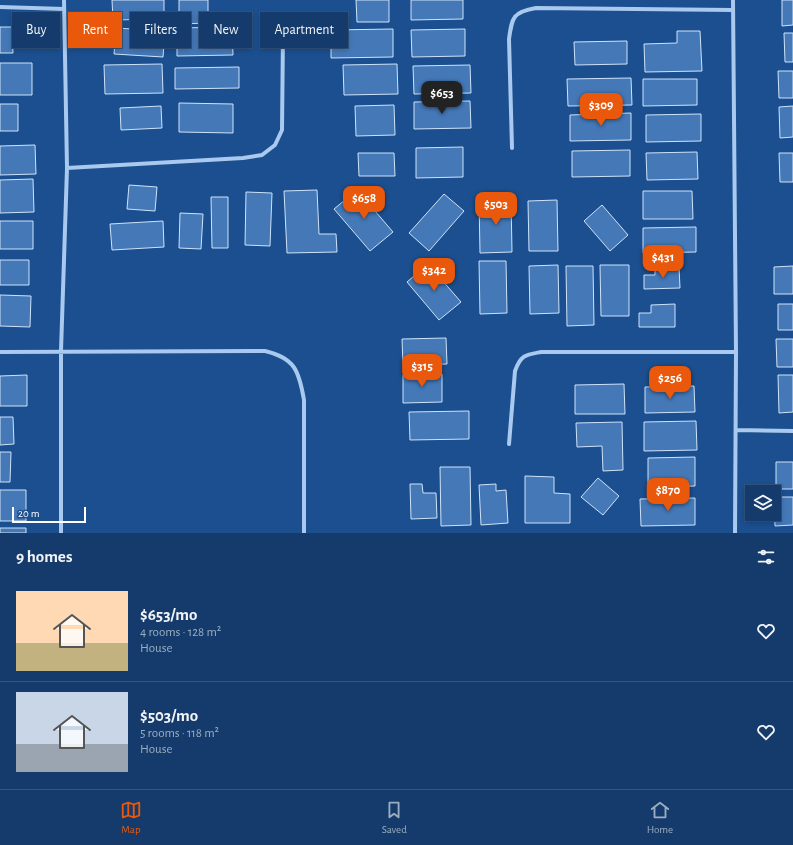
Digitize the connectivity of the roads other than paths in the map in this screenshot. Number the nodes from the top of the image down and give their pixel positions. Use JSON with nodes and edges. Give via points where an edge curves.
{"nodes":[{"id":1,"x":64,"y":0,"type":"edge"},
{"id":2,"x":733,"y":0,"type":"edge"},
{"id":3,"x":0,"y":7,"type":"edge"},
{"id":4,"x":64,"y":8,"type":"junction"},
{"id":5,"x":733,"y":10,"type":"junction"},
{"id":6,"x":283,"y":48,"type":"edge"},
{"id":7,"x":512,"y":148,"type":"dead end"},
{"id":8,"x":67,"y":168,"type":"junction"},
{"id":9,"x":61,"y":351,"type":"junction"},
{"id":10,"x":0,"y":352,"type":"edge"},
{"id":11,"x":736,"y":352,"type":"junction"},
{"id":12,"x":736,"y":430,"type":"junction"},
{"id":13,"x":793,"y":431,"type":"edge"},
{"id":14,"x":509,"y":444,"type":"dead end"},
{"id":15,"x":61,"y":533,"type":"edge"},
{"id":16,"x":304,"y":533,"type":"edge"},
{"id":17,"x":735,"y":533,"type":"edge"}],
"edges":[{"from":1,"to":4,"type":"street"},
{"from":2,"to":5,"type":"street"},
{"from":3,"to":4,"type":"street"},
{"from":4,"to":8,"type":"street"},
{"from":5,"to":7,"type":"street","via":[[523,10],[515,16],[510,39]]},
{"from":5,"to":11,"type":"street"},
{"from":6,"to":8,"type":"street","via":[[282,130],[275,145],[262,155]]},
{"from":8,"to":9,"type":"street"},
{"from":9,"to":10,"type":"street"},
{"from":9,"to":15,"type":"street"},
{"from":9,"to":16,"type":"street","via":[[265,351],[286,359],[297,370],[304,400]]},
{"from":11,"to":12,"type":"street"},
{"from":11,"to":14,"type":"street","via":[[529,354],[519,360],[515,371]]},
{"from":12,"to":13,"type":"street"},
{"from":12,"to":17,"type":"street"}]}
